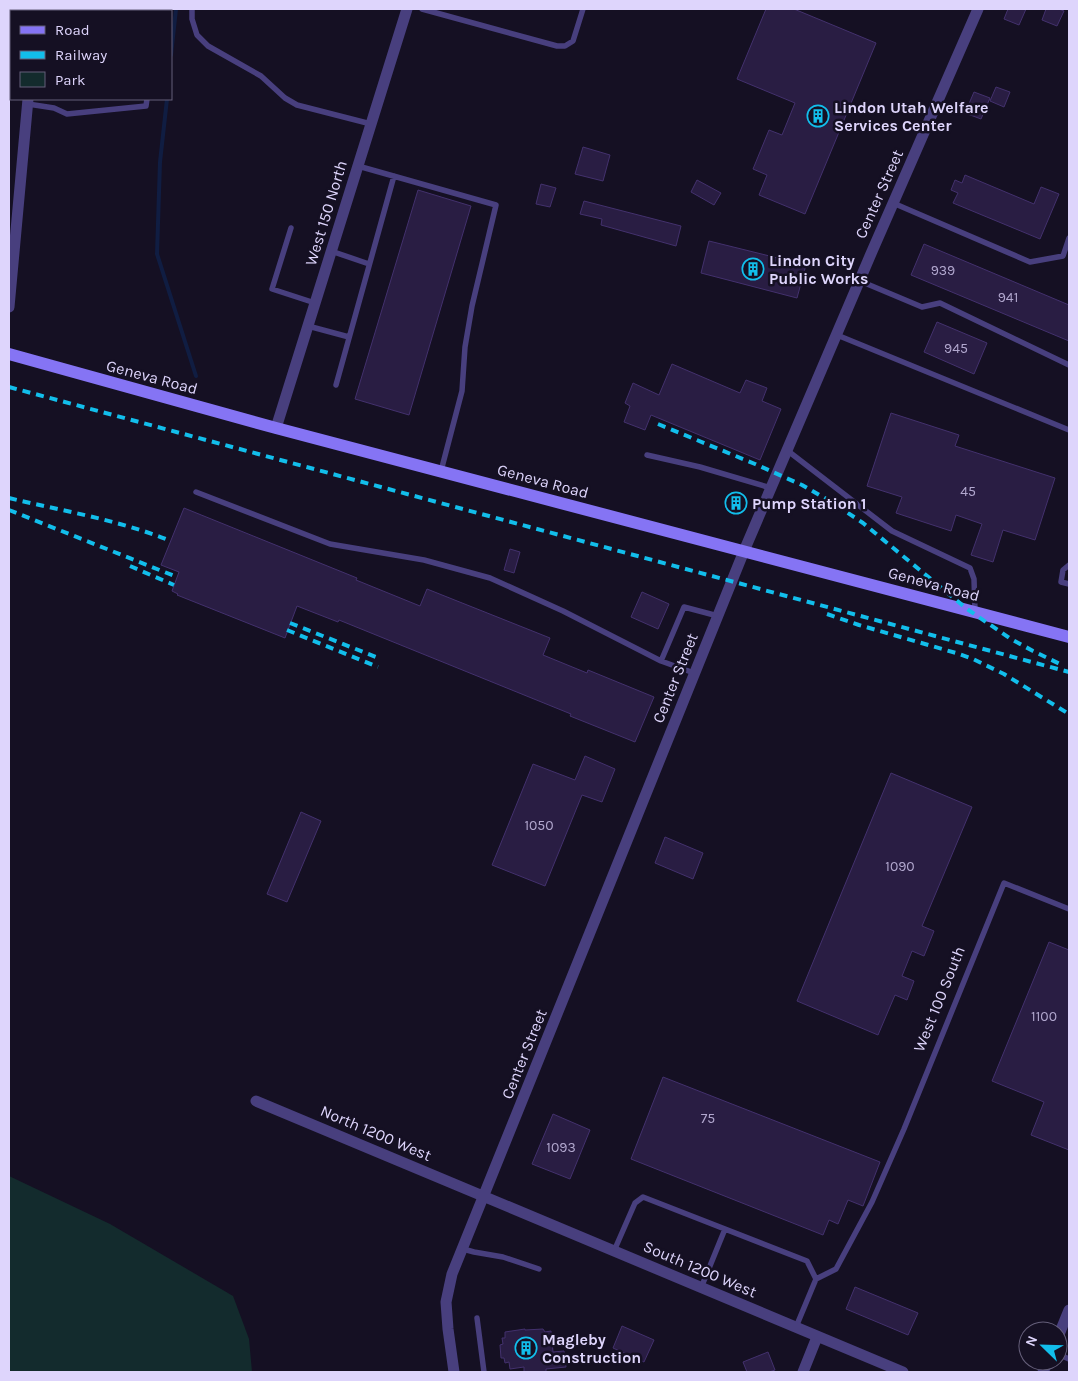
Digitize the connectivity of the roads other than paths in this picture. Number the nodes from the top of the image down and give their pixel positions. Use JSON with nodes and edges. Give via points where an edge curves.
{"nodes":[{"id":1,"x":192,"y":9,"type":"edge"},
{"id":2,"x":407,"y":9,"type":"edge"},
{"id":3,"x":422,"y":9,"type":"edge"},
{"id":4,"x":583,"y":9,"type":"edge"},
{"id":5,"x":978,"y":9,"type":"edge"},
{"id":6,"x":146,"y":100,"type":"edge"},
{"id":7,"x":28,"y":101,"type":"edge"},
{"id":8,"x":371,"y":124,"type":"junction"},
{"id":9,"x":358,"y":166,"type":"junction"},
{"id":10,"x":394,"y":176,"type":"junction"},
{"id":11,"x":893,"y":203,"type":"junction"},
{"id":12,"x":291,"y":228,"type":"dead end"},
{"id":13,"x":1069,"y":238,"type":"edge"},
{"id":14,"x":331,"y":251,"type":"junction"},
{"id":15,"x":1066,"y":255,"type":"edge"},
{"id":16,"x":369,"y":264,"type":"junction"},
{"id":17,"x":860,"y":281,"type":"junction"},
{"id":18,"x":315,"y":303,"type":"junction"},
{"id":19,"x":9,"y":307,"type":"edge"},
{"id":20,"x":308,"y":326,"type":"junction"},
{"id":21,"x":837,"y":335,"type":"junction"},
{"id":22,"x":349,"y":337,"type":"junction"},
{"id":23,"x":9,"y":354,"type":"edge"},
{"id":24,"x":1069,"y":365,"type":"edge"},
{"id":25,"x":336,"y":385,"type":"dead end"},
{"id":26,"x":276,"y":428,"type":"junction"},
{"id":27,"x":1069,"y":430,"type":"edge"},
{"id":28,"x":788,"y":451,"type":"junction"},
{"id":29,"x":647,"y":455,"type":"dead end"},
{"id":30,"x":441,"y":471,"type":"junction"},
{"id":31,"x":771,"y":489,"type":"junction"},
{"id":32,"x":196,"y":492,"type":"dead end"},
{"id":33,"x":744,"y":551,"type":"junction"},
{"id":34,"x":1069,"y":565,"type":"edge"},
{"id":35,"x":1069,"y":584,"type":"edge"},
{"id":36,"x":975,"y":611,"type":"junction"},
{"id":37,"x":718,"y":616,"type":"junction"},
{"id":38,"x":1069,"y":637,"type":"edge"},
{"id":39,"x":661,"y":661,"type":"junction"},
{"id":40,"x":694,"y":673,"type":"junction"},
{"id":41,"x":1069,"y":909,"type":"edge"},
{"id":42,"x":256,"y":1101,"type":"dead end"},
{"id":43,"x":484,"y":1196,"type":"junction"},
{"id":44,"x":725,"y":1229,"type":"junction"},
{"id":45,"x":463,"y":1249,"type":"junction"},
{"id":46,"x":614,"y":1251,"type":"junction"},
{"id":47,"x":539,"y":1269,"type":"dead end"},
{"id":48,"x":816,"y":1279,"type":"junction"},
{"id":49,"x":701,"y":1288,"type":"junction"},
{"id":50,"x":477,"y":1318,"type":"dead end"},
{"id":51,"x":796,"y":1327,"type":"junction"},
{"id":52,"x":817,"y":1337,"type":"junction"},
{"id":53,"x":879,"y":1368,"type":"edge"},
{"id":54,"x":454,"y":1372,"type":"edge"},
{"id":55,"x":484,"y":1372,"type":"edge"},
{"id":56,"x":803,"y":1372,"type":"edge"},
{"id":57,"x":903,"y":1372,"type":"edge"}],
"edges":[{"from":1,"to":8,"type":"lane","via":[[197,35],[208,46],[261,76],[286,98],[297,105]]},
{"from":2,"to":8,"type":"street","name":"West 150 North"},
{"from":3,"to":4,"type":"lane","via":[[557,46],[566,46],[573,41]]},
{"from":5,"to":11,"type":"street","name":"Center Street"},
{"from":6,"to":7,"type":"lane","via":[[146,106],[67,114]]},
{"from":7,"to":19,"type":"street"},
{"from":8,"to":9,"type":"street","name":"West 150 North"},
{"from":9,"to":10,"type":"lane"},
{"from":9,"to":14,"type":"street","name":"West 150 North"},
{"from":10,"to":16,"type":"lane"},
{"from":10,"to":30,"type":"lane","via":[[496,205],[472,306],[462,392]]},
{"from":11,"to":15,"type":"lane","via":[[1030,262]]},
{"from":11,"to":17,"type":"street","name":"Center Street"},
{"from":12,"to":18,"type":"lane","via":[[272,289]]},
{"from":13,"to":15,"type":"lane"},
{"from":14,"to":16,"type":"lane"},
{"from":14,"to":18,"type":"street","name":"West 150 North"},
{"from":16,"to":22,"type":"lane"},
{"from":17,"to":21,"type":"street","name":"Center Street"},
{"from":17,"to":24,"type":"lane","via":[[922,307],[940,303]]},
{"from":18,"to":20,"type":"street","name":"West 150 North"},
{"from":20,"to":22,"type":"lane"},
{"from":20,"to":26,"type":"street","name":"West 150 North"},
{"from":21,"to":27,"type":"lane"},
{"from":21,"to":28,"type":"street","name":"Center Street"},
{"from":22,"to":25,"type":"lane"},
{"from":23,"to":26,"type":"main road","name":"Geneva Road"},
{"from":26,"to":30,"type":"main road","name":"Geneva Road"},
{"from":28,"to":31,"type":"street","name":"Center Street"},
{"from":28,"to":36,"type":"lane","via":[[892,531],[970,568],[974,579]]},
{"from":29,"to":31,"type":"lane"},
{"from":30,"to":33,"type":"main road","name":"Geneva Road"},
{"from":31,"to":33,"type":"street","name":"Center Street"},
{"from":32,"to":39,"type":"lane","via":[[330,544],[424,560],[490,578]]},
{"from":33,"to":36,"type":"main road","name":"Geneva Road"},
{"from":33,"to":37,"type":"street","name":"Center Street"},
{"from":34,"to":35,"type":"lane","via":[[1063,570],[1061,582]]},
{"from":36,"to":38,"type":"main road","name":"Geneva Road"},
{"from":37,"to":39,"type":"lane","via":[[684,606]]},
{"from":37,"to":40,"type":"street","name":"Center Street"},
{"from":39,"to":40,"type":"lane"},
{"from":40,"to":43,"type":"street","name":"Center Street"},
{"from":41,"to":48,"type":"lane","name":"West 100 South","via":[[1004,882],[872,1202],[836,1269]]},
{"from":42,"to":43,"type":"street","name":"North 1200 West"},
{"from":43,"to":45,"type":"street","name":"Center Street"},
{"from":43,"to":46,"type":"street","name":"South 1200 West"},
{"from":44,"to":46,"type":"lane","via":[[642,1197],[635,1203]]},
{"from":44,"to":48,"type":"lane","via":[[807,1261]]},
{"from":44,"to":49,"type":"lane"},
{"from":45,"to":47,"type":"lane"},
{"from":45,"to":54,"type":"street","name":"Center Street","via":[[452,1274],[446,1302]]},
{"from":46,"to":49,"type":"street","name":"South 1200 West"},
{"from":48,"to":51,"type":"lane"},
{"from":49,"to":51,"type":"street","name":"South 1200 West"},
{"from":50,"to":55,"type":"lane"},
{"from":51,"to":52,"type":"street","name":"South 1200 West"},
{"from":52,"to":53,"type":"street","name":"South 1200 West"},
{"from":52,"to":56,"type":"street"},
{"from":53,"to":57,"type":"street","name":"South 1200 West"}]}
